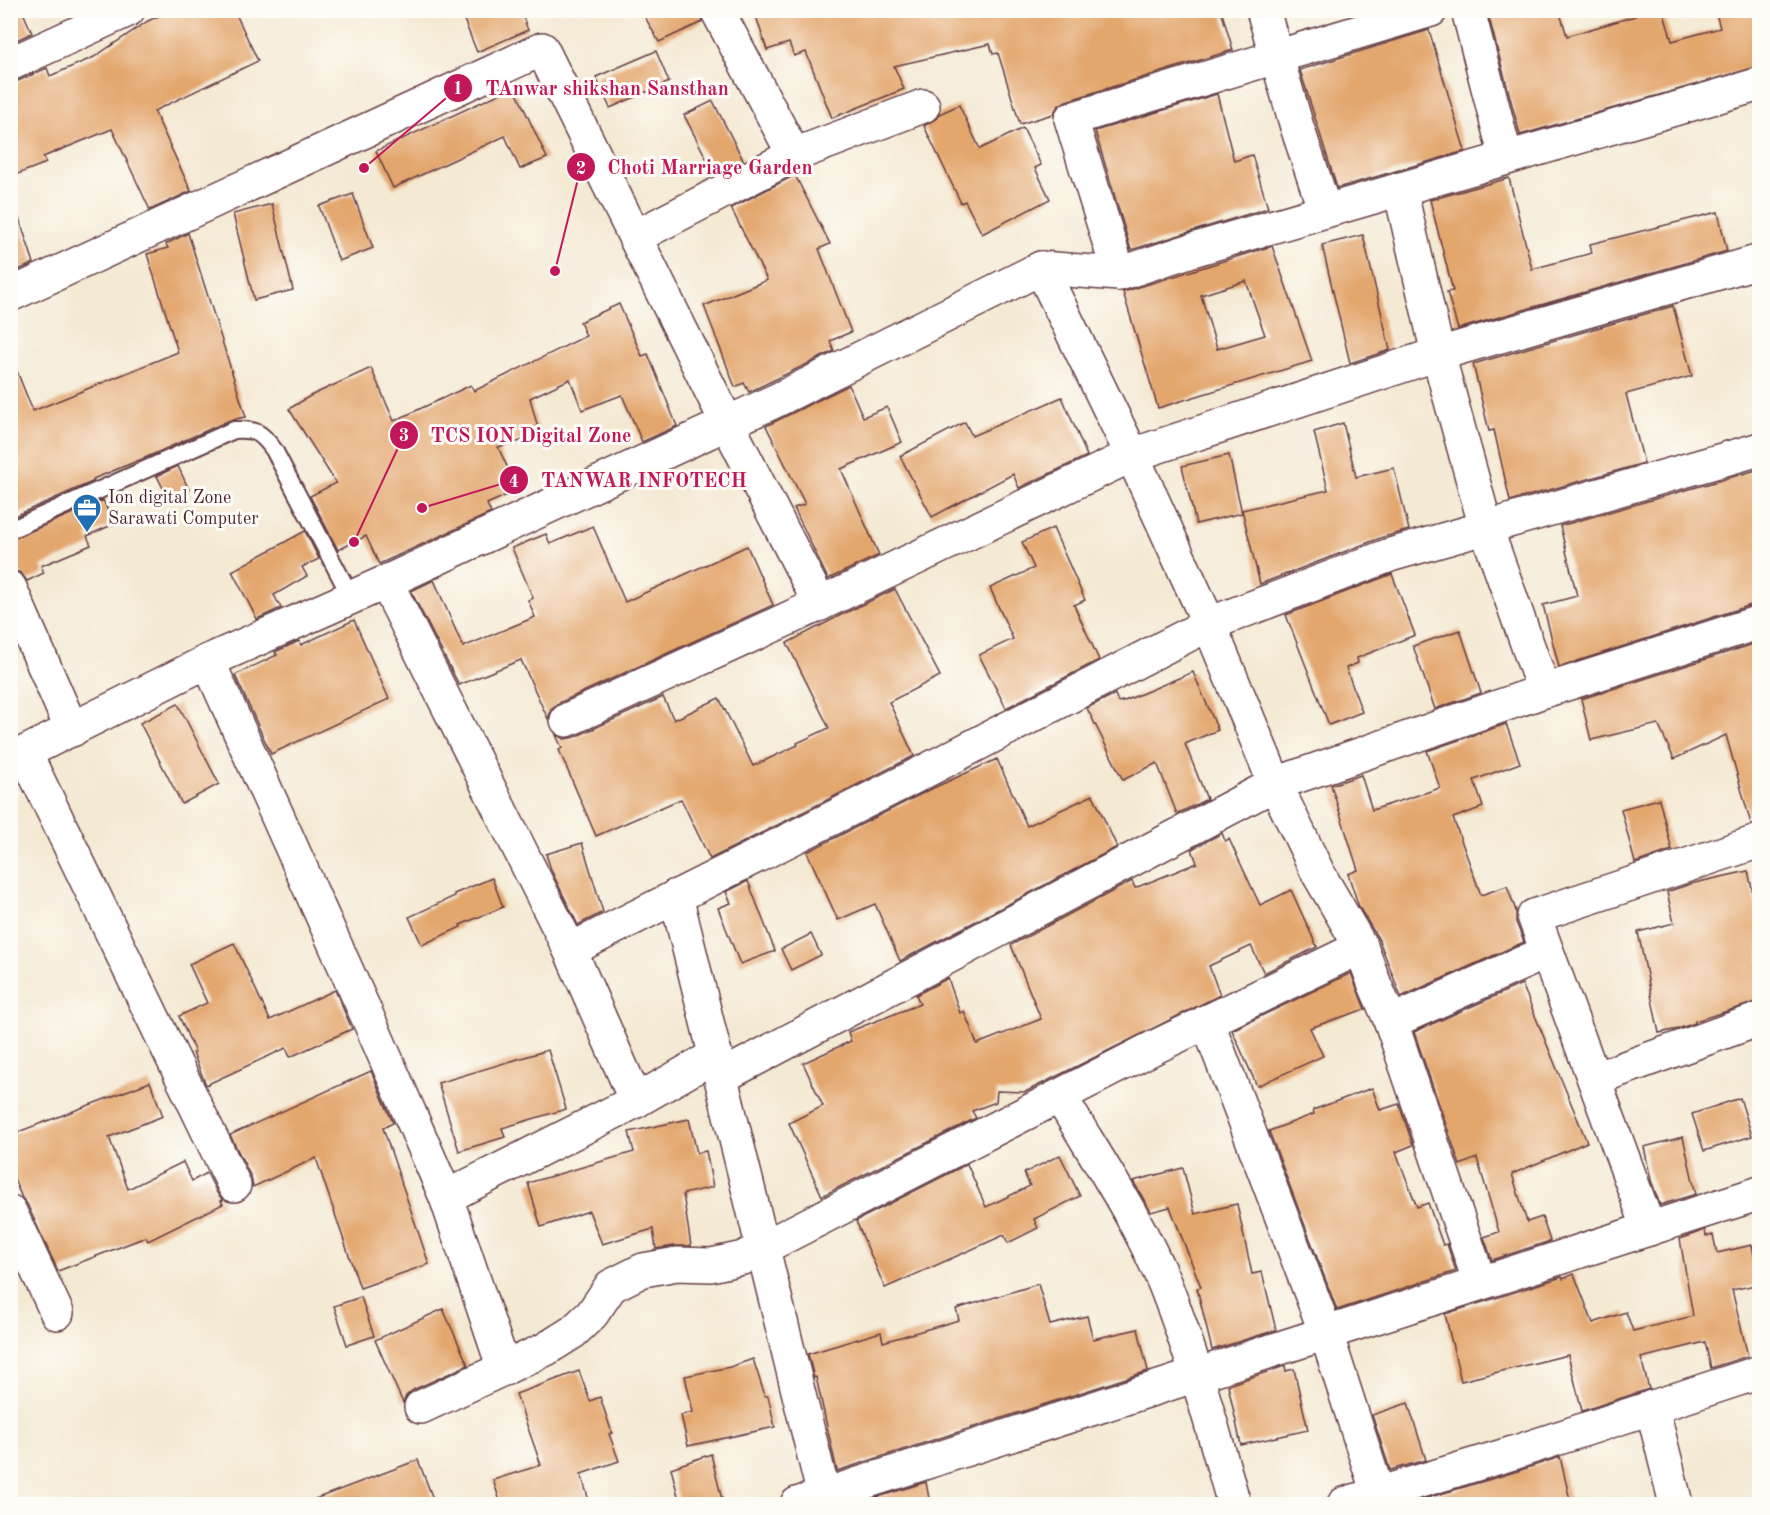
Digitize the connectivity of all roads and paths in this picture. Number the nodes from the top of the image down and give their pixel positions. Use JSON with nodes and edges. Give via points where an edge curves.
{"nodes":[{"id":1,"x":128,"y":10,"type":"edge"},
{"id":2,"x":717,"y":10,"type":"edge"},
{"id":3,"x":1263,"y":10,"type":"edge"},
{"id":4,"x":1431,"y":10,"type":"edge"},
{"id":5,"x":1468,"y":10,"type":"edge"},
{"id":6,"x":1277,"y":57,"type":"junction"},
{"id":7,"x":10,"y":64,"type":"edge"},
{"id":8,"x":1760,"y":84,"type":"edge"},
{"id":9,"x":923,"y":106,"type":"dead end"},
{"id":10,"x":794,"y":155,"type":"junction"},
{"id":11,"x":1506,"y":158,"type":"junction"},
{"id":12,"x":1400,"y":189,"type":"junction"},
{"id":13,"x":1325,"y":211,"type":"junction"},
{"id":14,"x":635,"y":237,"type":"junction"},
{"id":15,"x":1760,"y":261,"type":"edge"},
{"id":16,"x":1041,"y":268,"type":"junction"},
{"id":17,"x":1119,"y":274,"type":"junction"},
{"id":18,"x":10,"y":295,"type":"edge"},
{"id":19,"x":1438,"y":354,"type":"junction"},
{"id":20,"x":727,"y":423,"type":"junction"},
{"id":21,"x":1760,"y":448,"type":"edge"},
{"id":22,"x":1132,"y":455,"type":"junction"},
{"id":23,"x":1486,"y":528,"type":"junction"},
{"id":24,"x":10,"y":530,"type":"edge"},
{"id":25,"x":386,"y":582,"type":"junction"},
{"id":26,"x":10,"y":588,"type":"edge"},
{"id":27,"x":351,"y":597,"type":"junction"},
{"id":28,"x":819,"y":604,"type":"junction"},
{"id":29,"x":1760,"y":622,"type":"edge"},
{"id":30,"x":1209,"y":624,"type":"junction"},
{"id":31,"x":208,"y":661,"type":"junction"},
{"id":32,"x":1544,"y":691,"type":"junction"},
{"id":33,"x":567,"y":720,"type":"dead end"},
{"id":34,"x":72,"y":730,"type":"junction"},
{"id":35,"x":18,"y":757,"type":"edge"},
{"id":36,"x":1275,"y":784,"type":"junction"},
{"id":37,"x":1760,"y":841,"type":"edge"},
{"id":38,"x":676,"y":896,"type":"junction"},
{"id":39,"x":1361,"y":947,"type":"junction"},
{"id":40,"x":570,"y":950,"type":"junction"},
{"id":41,"x":1546,"y":952,"type":"junction"},
{"id":42,"x":1760,"y":1019,"type":"edge"},
{"id":43,"x":1207,"y":1022,"type":"junction"},
{"id":44,"x":1392,"y":1022,"type":"junction"},
{"id":45,"x":718,"y":1066,"type":"junction"},
{"id":46,"x":1594,"y":1079,"type":"junction"},
{"id":47,"x":1060,"y":1096,"type":"junction"},
{"id":48,"x":636,"y":1101,"type":"junction"},
{"id":49,"x":234,"y":1185,"type":"dead end"},
{"id":50,"x":1760,"y":1193,"type":"edge"},
{"id":51,"x":446,"y":1197,"type":"junction"},
{"id":52,"x":10,"y":1212,"type":"edge"},
{"id":53,"x":1649,"y":1229,"type":"junction"},
{"id":54,"x":764,"y":1248,"type":"junction"},
{"id":55,"x":1480,"y":1283,"type":"junction"},
{"id":56,"x":57,"y":1313,"type":"dead end"},
{"id":57,"x":1326,"y":1333,"type":"junction"},
{"id":58,"x":504,"y":1369,"type":"junction"},
{"id":59,"x":1760,"y":1372,"type":"edge"},
{"id":60,"x":1198,"y":1375,"type":"junction"},
{"id":61,"x":421,"y":1407,"type":"dead end"},
{"id":62,"x":1652,"y":1407,"type":"junction"},
{"id":63,"x":1378,"y":1494,"type":"junction"},
{"id":64,"x":811,"y":1500,"type":"edge"},
{"id":65,"x":1234,"y":1504,"type":"edge"},
{"id":66,"x":1344,"y":1504,"type":"edge"},
{"id":67,"x":1676,"y":1504,"type":"edge"}],
"edges":[{"from":1,"to":7,"type":"street"},
{"from":2,"to":10,"type":"street"},
{"from":3,"to":6,"type":"street"},
{"from":4,"to":6,"type":"street"},
{"from":5,"to":11,"type":"street"},
{"from":6,"to":13,"type":"street"},
{"from":6,"to":17,"type":"street","via":[[1071,120]]},
{"from":8,"to":11,"type":"street"},
{"from":9,"to":10,"type":"street"},
{"from":10,"to":14,"type":"street"},
{"from":11,"to":12,"type":"street"},
{"from":12,"to":13,"type":"street"},
{"from":12,"to":19,"type":"street"},
{"from":13,"to":17,"type":"street"},
{"from":14,"to":18,"type":"street","via":[[542,49]]},
{"from":14,"to":20,"type":"street"},
{"from":15,"to":19,"type":"street"},
{"from":16,"to":17,"type":"street"},
{"from":16,"to":20,"type":"street"},
{"from":16,"to":22,"type":"street"},
{"from":19,"to":22,"type":"street"},
{"from":19,"to":23,"type":"street"},
{"from":20,"to":25,"type":"street"},
{"from":20,"to":28,"type":"street"},
{"from":21,"to":23,"type":"street"},
{"from":22,"to":28,"type":"street"},
{"from":22,"to":30,"type":"street"},
{"from":23,"to":30,"type":"street","via":[[1390,555]]},
{"from":23,"to":32,"type":"street"},
{"from":24,"to":27,"type":"lane","via":[[234,430],[249,430],[263,435],[274,450]]},
{"from":25,"to":27,"type":"street"},
{"from":25,"to":40,"type":"street"},
{"from":26,"to":34,"type":"street"},
{"from":27,"to":31,"type":"street"},
{"from":28,"to":33,"type":"street"},
{"from":29,"to":32,"type":"street"},
{"from":30,"to":36,"type":"street"},
{"from":30,"to":38,"type":"street"},
{"from":31,"to":34,"type":"street"},
{"from":31,"to":51,"type":"street"},
{"from":32,"to":36,"type":"street"},
{"from":34,"to":35,"type":"street"},
{"from":35,"to":49,"type":"street"},
{"from":36,"to":39,"type":"street","via":[[1318,873]]},
{"from":36,"to":45,"type":"street"},
{"from":37,"to":41,"type":"street","via":[[1534,916]]},
{"from":38,"to":40,"type":"street"},
{"from":38,"to":45,"type":"street"},
{"from":39,"to":43,"type":"street"},
{"from":39,"to":44,"type":"street"},
{"from":40,"to":48,"type":"street"},
{"from":41,"to":44,"type":"street"},
{"from":41,"to":46,"type":"street"},
{"from":42,"to":46,"type":"street"},
{"from":43,"to":47,"type":"street"},
{"from":43,"to":57,"type":"street"},
{"from":44,"to":55,"type":"street"},
{"from":45,"to":48,"type":"street"},
{"from":45,"to":54,"type":"street"},
{"from":46,"to":53,"type":"street"},
{"from":47,"to":54,"type":"street"},
{"from":47,"to":60,"type":"street","via":[[1136,1225],[1165,1286]]},
{"from":48,"to":51,"type":"street"},
{"from":50,"to":53,"type":"street"},
{"from":51,"to":58,"type":"street"},
{"from":52,"to":56,"type":"street"},
{"from":53,"to":55,"type":"street"},
{"from":54,"to":58,"type":"street","via":[[743,1258],[711,1265],[677,1264],[643,1270],[611,1286],[592,1314],[573,1332]]},
{"from":54,"to":64,"type":"street"},
{"from":55,"to":57,"type":"street"},
{"from":57,"to":60,"type":"street"},
{"from":57,"to":63,"type":"street"},
{"from":58,"to":61,"type":"street"},
{"from":59,"to":62,"type":"street"},
{"from":60,"to":64,"type":"street"},
{"from":60,"to":65,"type":"street"},
{"from":62,"to":63,"type":"street"},
{"from":62,"to":67,"type":"street"},
{"from":63,"to":66,"type":"street"}]}
